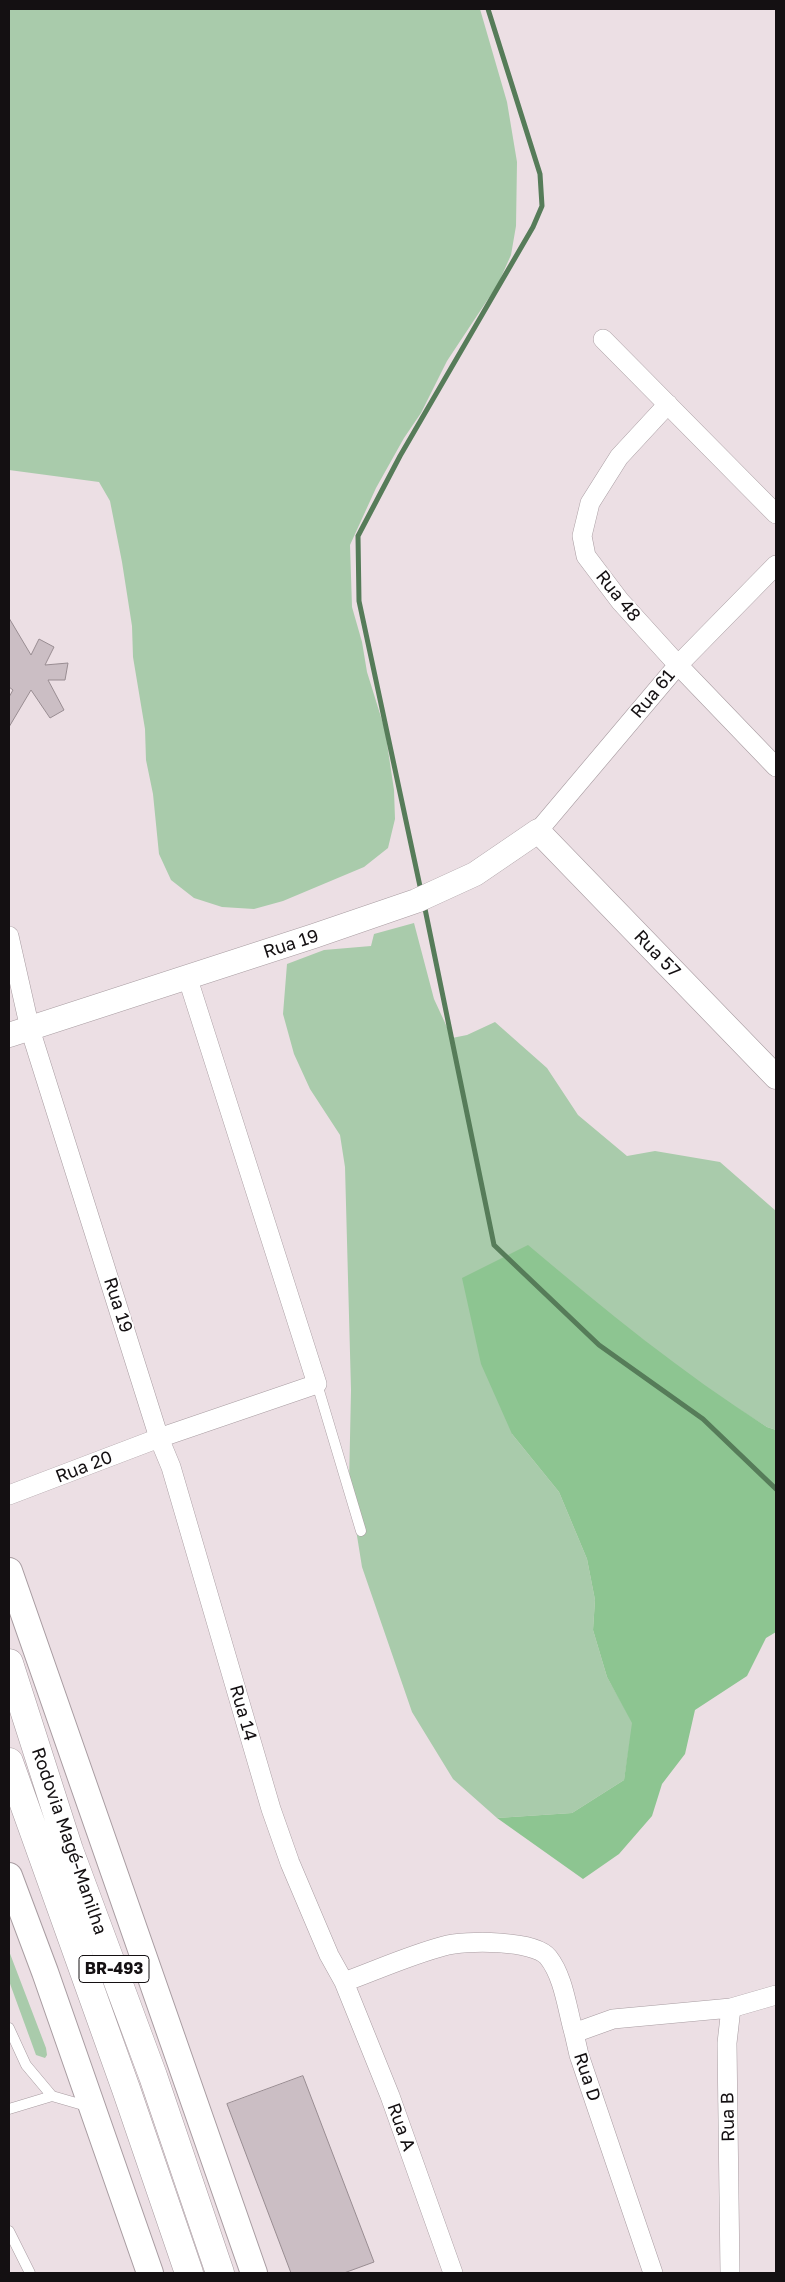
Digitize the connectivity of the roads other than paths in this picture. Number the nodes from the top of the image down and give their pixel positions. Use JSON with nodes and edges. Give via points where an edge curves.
{"nodes":[{"id":1,"x":603,"y":339,"type":"dead end"},
{"id":2,"x":668,"y":404,"type":"junction"},
{"id":3,"x":776,"y":514,"type":"edge"},
{"id":4,"x":776,"y":564,"type":"edge"},
{"id":5,"x":678,"y":665,"type":"junction"},
{"id":6,"x":776,"y":767,"type":"edge"},
{"id":7,"x":538,"y":831,"type":"junction"},
{"id":8,"x":9,"y":936,"type":"edge"},
{"id":9,"x":187,"y":976,"type":"junction"},
{"id":10,"x":20,"y":1032,"type":"edge"},
{"id":11,"x":776,"y":1077,"type":"edge"},
{"id":12,"x":317,"y":1384,"type":"junction"},
{"id":13,"x":159,"y":1438,"type":"junction"},
{"id":14,"x":9,"y":1495,"type":"edge"},
{"id":15,"x":361,"y":1531,"type":"dead end"},
{"id":16,"x":9,"y":1571,"type":"edge"},
{"id":17,"x":9,"y":1663,"type":"edge"},
{"id":18,"x":9,"y":1762,"type":"edge"},
{"id":19,"x":9,"y":1876,"type":"edge"},
{"id":20,"x":344,"y":1982,"type":"junction"},
{"id":21,"x":776,"y":1995,"type":"edge"},
{"id":22,"x":731,"y":2008,"type":"junction"},
{"id":23,"x":9,"y":2028,"type":"edge"},
{"id":24,"x":574,"y":2033,"type":"junction"},
{"id":25,"x":52,"y":2096,"type":"junction"},
{"id":26,"x":92,"y":2107,"type":"junction"},
{"id":27,"x":9,"y":2109,"type":"edge"},
{"id":28,"x":9,"y":2230,"type":"edge"},
{"id":29,"x":30,"y":2273,"type":"edge"},
{"id":30,"x":150,"y":2273,"type":"edge"},
{"id":31,"x":189,"y":2273,"type":"edge"},
{"id":32,"x":220,"y":2273,"type":"edge"},
{"id":33,"x":254,"y":2273,"type":"edge"},
{"id":34,"x":453,"y":2273,"type":"edge"},
{"id":35,"x":653,"y":2273,"type":"edge"},
{"id":36,"x":730,"y":2273,"type":"edge"}],
"edges":[{"from":1,"to":2,"type":"street"},
{"from":2,"to":3,"type":"street"},
{"from":2,"to":5,"type":"street","name":"Rua 48","via":[[619,457],[590,503],[582,536],[586,556],[620,601]]},
{"from":4,"to":5,"type":"street","name":"Rua 61"},
{"from":5,"to":6,"type":"street","name":"Rua 48"},
{"from":5,"to":7,"type":"street","name":"Rua 61"},
{"from":7,"to":9,"type":"street","name":"Rua 19","via":[[475,874],[416,901]]},
{"from":7,"to":11,"type":"street","name":"Rua 57"},
{"from":8,"to":10,"type":"street","name":"Rua 19"},
{"from":9,"to":10,"type":"street","name":"Rua 19"},
{"from":9,"to":12,"type":"street"},
{"from":10,"to":13,"type":"street","name":"Rua 19"},
{"from":12,"to":13,"type":"street","name":"Rua 20"},
{"from":12,"to":15,"type":"lane"},
{"from":13,"to":14,"type":"street","name":"Rua 20"},
{"from":13,"to":20,"type":"street","name":"Rua 14","via":[[174,1476],[271,1809],[329,1955]]},
{"from":16,"to":33,"type":"main road"},
{"from":17,"to":32,"type":"highway","name":"Rodovia Magé-Manilha","number":"BR-493","via":[[69,1850],[154,2076]]},
{"from":18,"to":31,"type":"highway","name":"Rodovia Magé-Manilha","number":"BR-493"},
{"from":19,"to":26,"type":"main road"},
{"from":20,"to":24,"type":"street","via":[[446,1945],[470,1943],[528,1947],[545,1954],[554,1966]]},
{"from":20,"to":34,"type":"street","name":"Rua A","via":[[390,2096]]},
{"from":21,"to":22,"type":"street"},
{"from":22,"to":24,"type":"street","name":"Rua D","via":[[613,2019]]},
{"from":22,"to":36,"type":"street","name":"Rua B","via":[[727,2043]]},
{"from":23,"to":25,"type":"lane","via":[[26,2065]]},
{"from":24,"to":35,"type":"street","name":"Rua D"},
{"from":25,"to":26,"type":"lane"},
{"from":25,"to":27,"type":"lane"},
{"from":26,"to":30,"type":"main road"},
{"from":28,"to":29,"type":"lane"}]}
